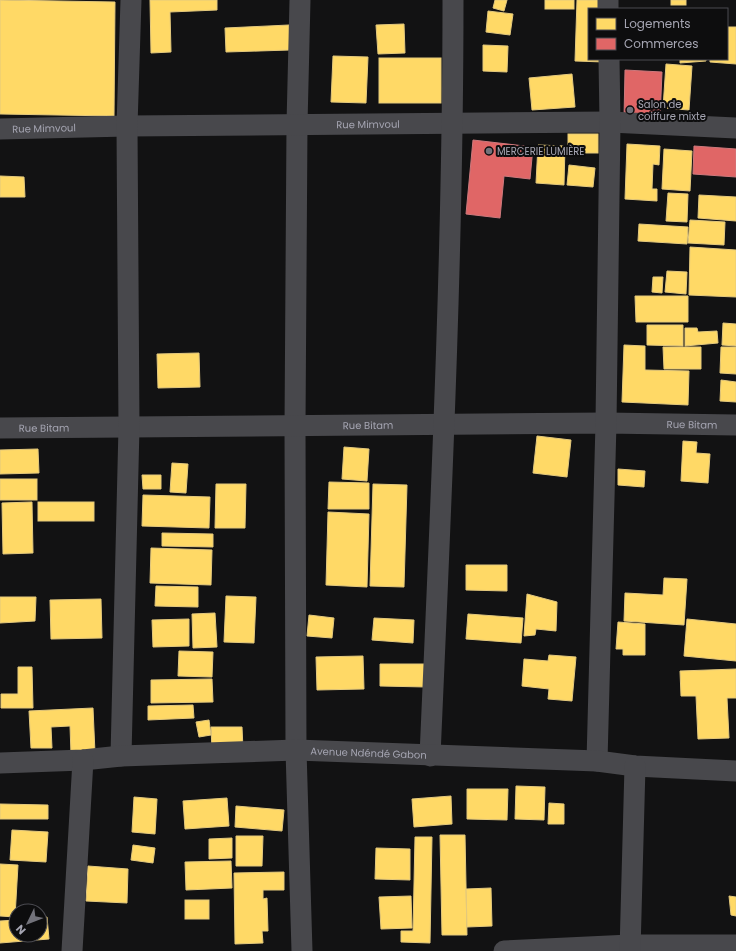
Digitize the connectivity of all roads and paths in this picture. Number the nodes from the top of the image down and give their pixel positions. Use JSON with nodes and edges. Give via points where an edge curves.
{"nodes":[{"id":1,"x":130,"y":0,"type":"edge"},
{"id":2,"x":300,"y":0,"type":"edge"},
{"id":3,"x":453,"y":0,"type":"edge"},
{"id":4,"x":609,"y":60,"type":"edge"},
{"id":5,"x":453,"y":122,"type":"junction"},
{"id":6,"x":610,"y":122,"type":"junction"},
{"id":7,"x":297,"y":124,"type":"junction"},
{"id":8,"x":127,"y":126,"type":"junction"},
{"id":9,"x":736,"y":128,"type":"edge"},
{"id":10,"x":0,"y":129,"type":"edge"},
{"id":11,"x":606,"y":423,"type":"junction"},
{"id":12,"x":444,"y":424,"type":"junction"},
{"id":13,"x":736,"y":425,"type":"edge"},
{"id":14,"x":129,"y":427,"type":"junction"},
{"id":15,"x":295,"y":427,"type":"junction"},
{"id":16,"x":0,"y":428,"type":"edge"},
{"id":17,"x":296,"y":750,"type":"junction"},
{"id":18,"x":122,"y":756,"type":"junction"},
{"id":19,"x":430,"y":756,"type":"junction"},
{"id":20,"x":83,"y":760,"type":"junction"},
{"id":21,"x":597,"y":761,"type":"junction"},
{"id":22,"x":0,"y":763,"type":"edge"},
{"id":23,"x":635,"y":766,"type":"junction"},
{"id":24,"x":736,"y":771,"type":"edge"},
{"id":25,"x":736,"y":945,"type":"edge"},
{"id":26,"x":630,"y":948,"type":"edge"},
{"id":27,"x":72,"y":951,"type":"edge"},
{"id":28,"x":302,"y":951,"type":"edge"},
{"id":29,"x":504,"y":951,"type":"edge"}],
"edges":[{"from":1,"to":8,"type":"street"},
{"from":2,"to":7,"type":"street"},
{"from":3,"to":5,"type":"street"},
{"from":4,"to":6,"type":"street"},
{"from":5,"to":6,"type":"street","name":"Rue Mimvoul"},
{"from":5,"to":7,"type":"street","name":"Rue Mimvoul"},
{"from":5,"to":12,"type":"street"},
{"from":6,"to":9,"type":"street","name":"Rue Mimvoul"},
{"from":6,"to":11,"type":"street"},
{"from":7,"to":8,"type":"street","name":"Rue Mimvoul"},
{"from":7,"to":15,"type":"street"},
{"from":8,"to":10,"type":"street","name":"Rue Mimvoul"},
{"from":8,"to":14,"type":"street"},
{"from":11,"to":12,"type":"street","name":"Rue Bitam"},
{"from":11,"to":13,"type":"street","name":"Rue Bitam"},
{"from":11,"to":21,"type":"street"},
{"from":12,"to":15,"type":"street","name":"Rue Bitam"},
{"from":12,"to":19,"type":"street"},
{"from":14,"to":15,"type":"street","name":"Rue Bitam"},
{"from":14,"to":16,"type":"street","name":"Rue Bitam"},
{"from":14,"to":18,"type":"street"},
{"from":15,"to":17,"type":"street"},
{"from":17,"to":18,"type":"street","name":"Avenue Ndéndé Gabon"},
{"from":17,"to":19,"type":"street","name":"Avenue Ndéndé Gabon"},
{"from":17,"to":28,"type":"street"},
{"from":18,"to":20,"type":"street","name":"Avenue Ndéndé Gabon"},
{"from":19,"to":21,"type":"street","name":"Avenue Ndéndé Gabon"},
{"from":20,"to":22,"type":"street","name":"Avenue Ndéndé Gabon"},
{"from":20,"to":27,"type":"street"},
{"from":21,"to":23,"type":"street","name":"Avenue Ndéndé Gabon"},
{"from":23,"to":24,"type":"street","name":"Avenue Ndéndé Gabon"},
{"from":23,"to":26,"type":"street"},
{"from":25,"to":26,"type":"street"},
{"from":26,"to":29,"type":"street"}]}
